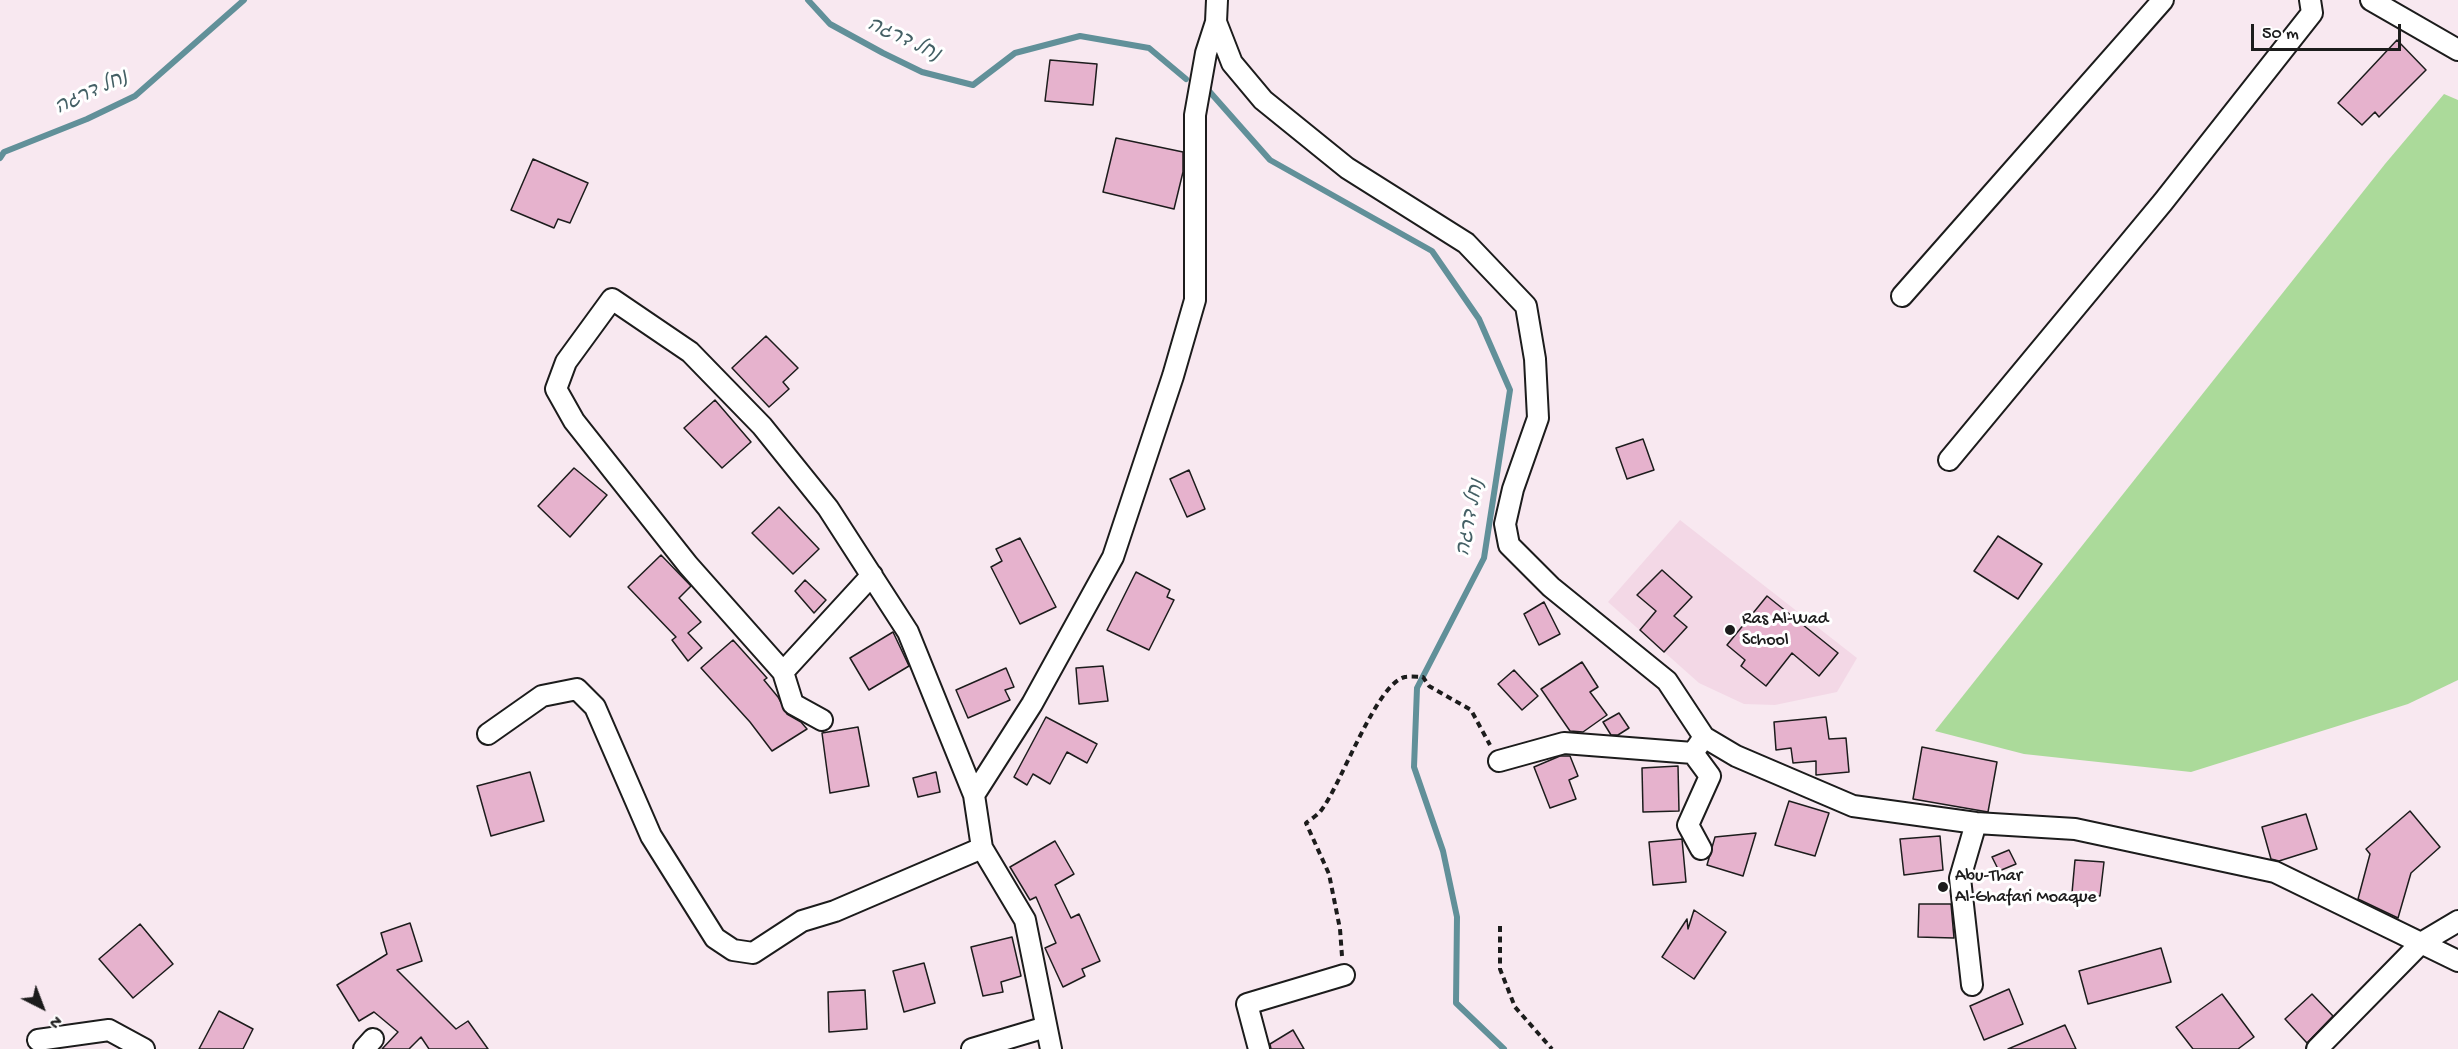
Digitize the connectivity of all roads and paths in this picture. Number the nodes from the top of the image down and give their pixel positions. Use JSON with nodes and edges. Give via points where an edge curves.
{"nodes":[{"id":1,"x":1217,"y":0,"type":"edge"},
{"id":2,"x":2163,"y":0,"type":"edge"},
{"id":3,"x":2310,"y":0,"type":"edge"},
{"id":4,"x":2371,"y":0,"type":"edge"},
{"id":5,"x":1216,"y":22,"type":"junction"},
{"id":6,"x":2458,"y":50,"type":"edge"},
{"id":7,"x":1902,"y":296,"type":"dead end"},
{"id":8,"x":1949,"y":460,"type":"dead end"},
{"id":9,"x":872,"y":575,"type":"junction"},
{"id":10,"x":783,"y":672,"type":"junction"},
{"id":11,"x":822,"y":720,"type":"dead end"},
{"id":12,"x":488,"y":734,"type":"dead end"},
{"id":13,"x":1698,"y":745,"type":"junction"},
{"id":14,"x":1499,"y":760,"type":"joint"},
{"id":15,"x":974,"y":795,"type":"junction"},
{"id":16,"x":1976,"y":823,"type":"junction"},
{"id":17,"x":982,"y":848,"type":"junction"},
{"id":18,"x":1701,"y":849,"type":"dead end"},
{"id":19,"x":2458,"y":921,"type":"edge"},
{"id":20,"x":1500,"y":926,"type":"dead end"},
{"id":21,"x":2421,"y":943,"type":"junction"},
{"id":22,"x":2458,"y":960,"type":"edge"},
{"id":23,"x":1344,"y":975,"type":"joint"},
{"id":24,"x":1972,"y":985,"type":"dead end"},
{"id":25,"x":1046,"y":1026,"type":"junction"},
{"id":26,"x":38,"y":1040,"type":"dead end"},
{"id":27,"x":144,"y":1049,"type":"edge"},
{"id":28,"x":972,"y":1049,"type":"edge"},
{"id":29,"x":1051,"y":1049,"type":"edge"},
{"id":30,"x":1259,"y":1049,"type":"edge"},
{"id":31,"x":1552,"y":1049,"type":"edge"},
{"id":32,"x":2317,"y":1049,"type":"edge"}],
"edges":[{"from":1,"to":5,"type":"street"},
{"from":2,"to":7,"type":"street"},
{"from":3,"to":8,"type":"street","via":[[2312,13],[2177,184]]},
{"from":4,"to":6,"type":"street"},
{"from":5,"to":13,"type":"street","via":[[1232,63],[1263,100],[1347,168],[1466,243],[1526,306],[1535,358],[1538,418],[1505,524],[1509,545],[1551,587],[1666,681]]},
{"from":5,"to":15,"type":"street","via":[[1195,115],[1195,300],[1173,376],[1113,557],[1032,704]]},
{"from":9,"to":10,"type":"street"},
{"from":9,"to":10,"type":"street","via":[[828,508],[762,426],[690,352],[612,299],[566,362],[556,389],[574,422],[688,565]]},
{"from":9,"to":15,"type":"street","via":[[908,632]]},
{"from":10,"to":11,"type":"street","via":[[793,704]]},
{"from":12,"to":17,"type":"street","via":[[542,696],[577,689],[595,707],[651,836],[715,938],[733,950],[753,952],[802,921],[835,911]]},
{"from":13,"to":14,"type":"street","via":[[1564,743]]},
{"from":13,"to":16,"type":"street","via":[[1736,756],[1853,806]]},
{"from":13,"to":18,"type":"street","via":[[1710,776],[1688,825]]},
{"from":14,"to":23,"type":"path","via":[[1471,710],[1429,686],[1423,677],[1403,677],[1388,689],[1320,812],[1306,824],[1329,874]]},
{"from":15,"to":17,"type":"street"},
{"from":16,"to":21,"type":"street","via":[[2075,829],[2275,872]]},
{"from":16,"to":24,"type":"street","via":[[1960,878]]},
{"from":17,"to":25,"type":"street","via":[[1025,920]]},
{"from":19,"to":21,"type":"street"},
{"from":20,"to":31,"type":"path","via":[[1500,969],[1515,1007]]},
{"from":21,"to":22,"type":"street"},
{"from":21,"to":32,"type":"street"},
{"from":23,"to":30,"type":"street","via":[[1247,1004]]},
{"from":25,"to":28,"type":"street"},
{"from":25,"to":29,"type":"street"},
{"from":26,"to":27,"type":"street","via":[[109,1030]]}]}
